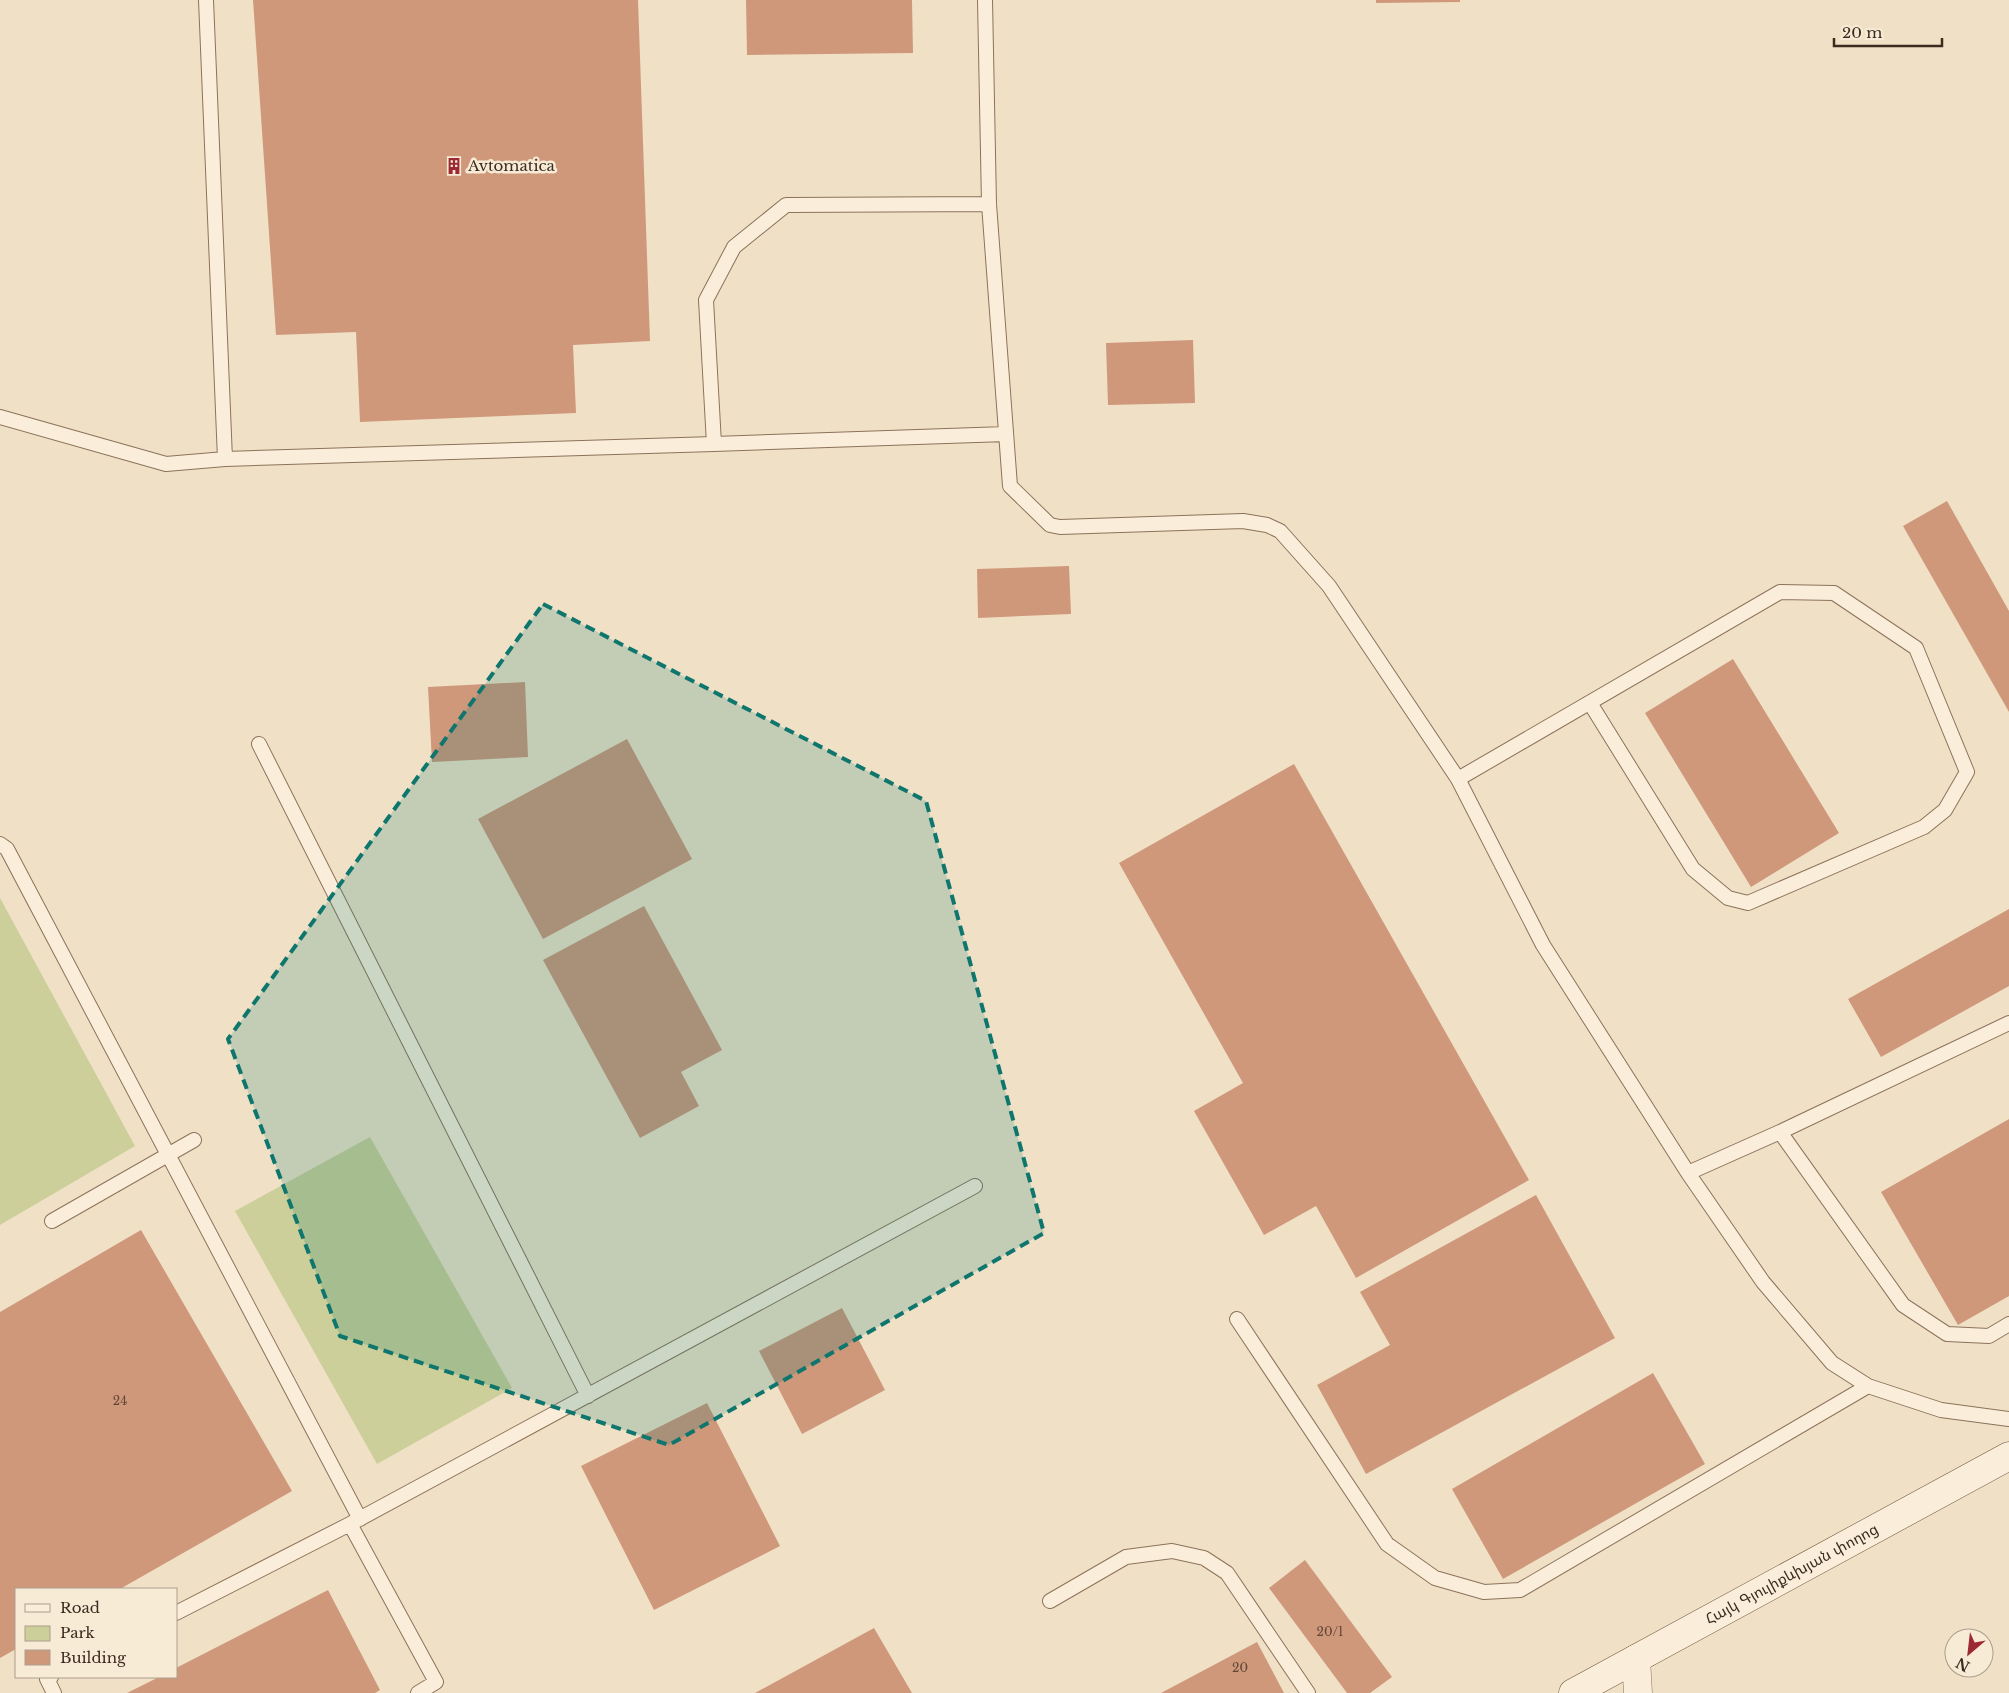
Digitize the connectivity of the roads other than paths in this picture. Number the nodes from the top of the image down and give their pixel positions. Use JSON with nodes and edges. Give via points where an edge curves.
{"nodes":[{"id":1,"x":206,"y":0,"type":"edge"},
{"id":2,"x":985,"y":0,"type":"edge"},
{"id":3,"x":989,"y":204,"type":"junction"},
{"id":4,"x":0,"y":417,"type":"edge"},
{"id":5,"x":1006,"y":434,"type":"junction"},
{"id":6,"x":714,"y":444,"type":"junction"},
{"id":7,"x":225,"y":459,"type":"junction"},
{"id":8,"x":1590,"y":703,"type":"junction"},
{"id":9,"x":259,"y":744,"type":"dead end"},
{"id":10,"x":1458,"y":779,"type":"junction"},
{"id":11,"x":0,"y":844,"type":"edge"},
{"id":12,"x":2009,"y":1023,"type":"edge"},
{"id":13,"x":1780,"y":1132,"type":"junction"},
{"id":14,"x":194,"y":1140,"type":"dead end"},
{"id":15,"x":168,"y":1155,"type":"junction"},
{"id":16,"x":1688,"y":1173,"type":"junction"},
{"id":17,"x":975,"y":1186,"type":"dead end"},
{"id":18,"x":52,"y":1221,"type":"dead end"},
{"id":19,"x":1237,"y":1319,"type":"dead end"},
{"id":20,"x":2009,"y":1324,"type":"edge"},
{"id":21,"x":1868,"y":1386,"type":"junction"},
{"id":22,"x":588,"y":1396,"type":"junction"},
{"id":23,"x":2009,"y":1419,"type":"edge"},
{"id":24,"x":2009,"y":1456,"type":"edge"},
{"id":25,"x":355,"y":1522,"type":"junction"},
{"id":26,"x":1050,"y":1601,"type":"dead end"},
{"id":27,"x":178,"y":1612,"type":"edge"},
{"id":28,"x":1636,"y":1658,"type":"junction"},
{"id":29,"x":49,"y":1678,"type":"edge"},
{"id":30,"x":54,"y":1693,"type":"edge"},
{"id":31,"x":418,"y":1693,"type":"edge"},
{"id":32,"x":1308,"y":1693,"type":"edge"},
{"id":33,"x":1573,"y":1693,"type":"edge"},
{"id":34,"x":1638,"y":1693,"type":"edge"}],
"edges":[{"from":1,"to":7,"type":"lane"},
{"from":2,"to":3,"type":"lane"},
{"from":3,"to":5,"type":"lane"},
{"from":3,"to":6,"type":"lane","via":[[786,205],[734,247],[706,300]]},
{"from":4,"to":7,"type":"lane","via":[[166,464]]},
{"from":5,"to":6,"type":"lane"},
{"from":5,"to":10,"type":"lane","via":[[1010,486],[1050,525],[1243,521],[1280,531],[1329,586]]},
{"from":6,"to":7,"type":"lane"},
{"from":8,"to":8,"type":"lane","via":[[1780,592],[1834,593],[1916,648],[1967,772],[1945,810],[1924,827],[1748,904],[1728,898],[1693,869]]},
{"from":8,"to":10,"type":"lane"},
{"from":9,"to":22,"type":"lane"},
{"from":10,"to":16,"type":"lane","via":[[1543,945]]},
{"from":11,"to":15,"type":"lane","via":[[7,849]]},
{"from":12,"to":13,"type":"lane"},
{"from":13,"to":16,"type":"lane"},
{"from":13,"to":20,"type":"lane","via":[[1903,1305],[1947,1334],[1989,1336]]},
{"from":14,"to":15,"type":"lane"},
{"from":15,"to":18,"type":"lane"},
{"from":15,"to":25,"type":"lane"},
{"from":16,"to":21,"type":"lane","via":[[1762,1282],[1832,1363]]},
{"from":17,"to":22,"type":"lane"},
{"from":19,"to":21,"type":"lane","via":[[1387,1544],[1435,1578],[1484,1592],[1520,1590]]},
{"from":21,"to":23,"type":"lane","via":[[1941,1410]]},
{"from":22,"to":25,"type":"lane"},
{"from":24,"to":28,"type":"street","name":"Հայկ Գյուլիքևխյան փողոց"},
{"from":25,"to":27,"type":"lane"},
{"from":25,"to":31,"type":"lane","via":[[436,1682]]},
{"from":26,"to":32,"type":"lane","via":[[1126,1557],[1172,1551],[1204,1558],[1227,1573]]},
{"from":28,"to":33,"type":"street","name":"Հայկ Գյուլիքևխյան փողոց"},
{"from":28,"to":34,"type":"street"},
{"from":29,"to":30,"type":"lane"}]}
